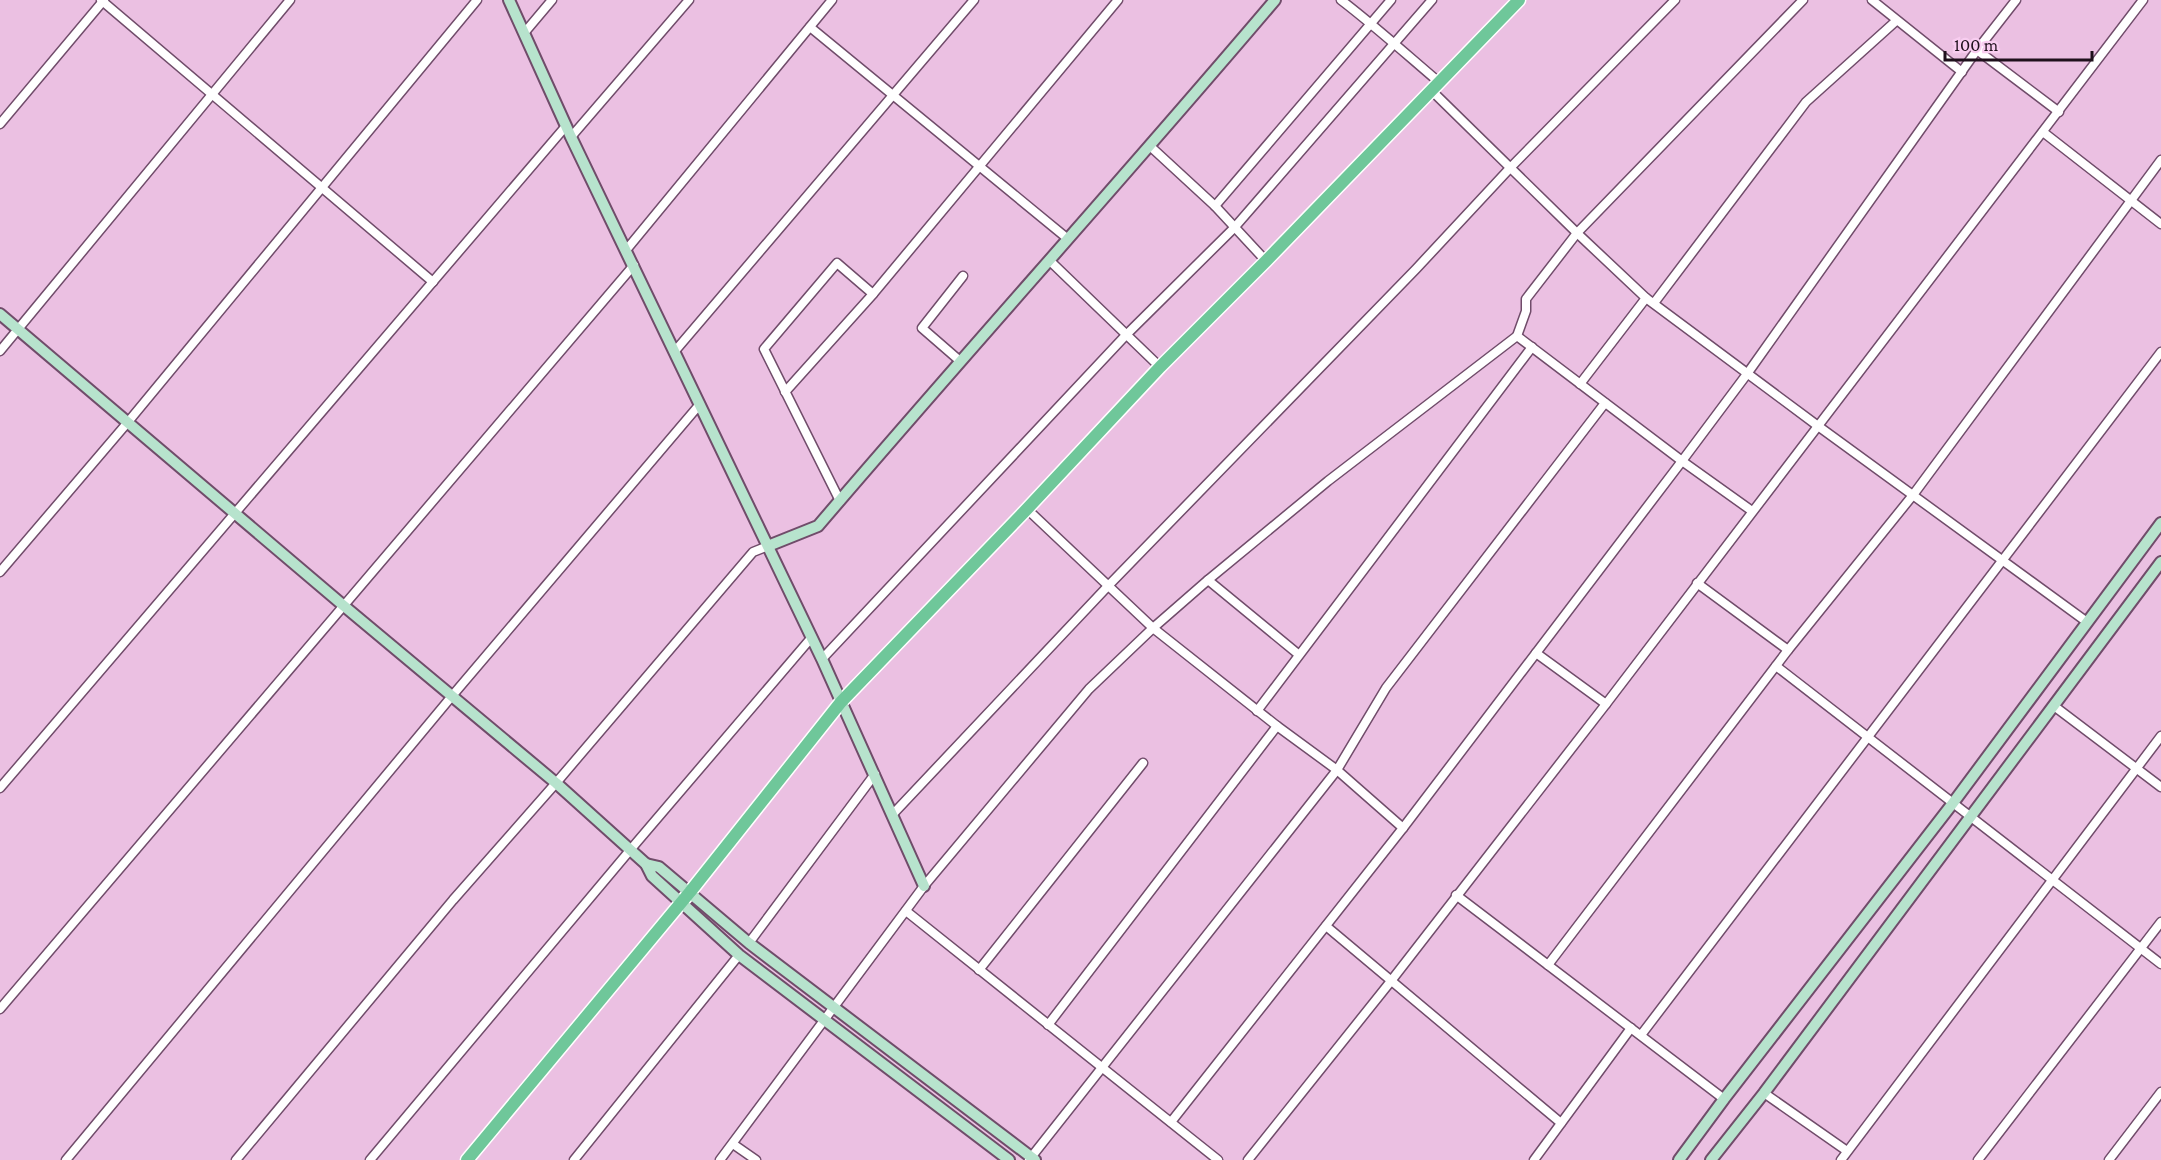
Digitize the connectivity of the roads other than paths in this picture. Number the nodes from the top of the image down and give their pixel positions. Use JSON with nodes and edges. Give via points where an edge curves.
{"nodes":[{"id":1,"x":290,"y":0,"type":"edge"},
{"id":2,"x":477,"y":0,"type":"edge"},
{"id":3,"x":509,"y":0,"type":"edge"},
{"id":4,"x":552,"y":0,"type":"edge"},
{"id":5,"x":688,"y":0,"type":"edge"},
{"id":6,"x":832,"y":0,"type":"edge"},
{"id":7,"x":975,"y":0,"type":"edge"},
{"id":8,"x":1118,"y":0,"type":"edge"},
{"id":9,"x":1275,"y":0,"type":"edge"},
{"id":10,"x":1341,"y":0,"type":"edge"},
{"id":11,"x":1391,"y":0,"type":"edge"},
{"id":12,"x":1432,"y":0,"type":"edge"},
{"id":13,"x":1519,"y":0,"type":"edge"},
{"id":14,"x":1675,"y":0,"type":"edge"},
{"id":15,"x":1803,"y":0,"type":"edge"},
{"id":16,"x":1872,"y":0,"type":"edge"},
{"id":17,"x":2016,"y":0,"type":"edge"},
{"id":18,"x":2143,"y":0,"type":"edge"},
{"id":19,"x":103,"y":1,"type":"edge"},
{"id":20,"x":1896,"y":21,"type":"junction"},
{"id":21,"x":1372,"y":24,"type":"junction"},
{"id":22,"x":810,"y":27,"type":"junction"},
{"id":23,"x":525,"y":32,"type":"junction"},
{"id":24,"x":1392,"y":44,"type":"junction"},
{"id":25,"x":1977,"y":50,"type":"junction"},
{"id":26,"x":1962,"y":72,"type":"junction"},
{"id":27,"x":1436,"y":87,"type":"junction"},
{"id":28,"x":212,"y":95,"type":"junction"},
{"id":29,"x":894,"y":96,"type":"junction"},
{"id":30,"x":2059,"y":112,"type":"junction"},
{"id":31,"x":0,"y":124,"type":"edge"},
{"id":32,"x":566,"y":126,"type":"junction"},
{"id":33,"x":2043,"y":132,"type":"junction"},
{"id":34,"x":571,"y":137,"type":"junction"},
{"id":35,"x":1151,"y":147,"type":"junction"},
{"id":36,"x":2161,"y":160,"type":"edge"},
{"id":37,"x":980,"y":166,"type":"junction"},
{"id":38,"x":1511,"y":167,"type":"junction"},
{"id":39,"x":321,"y":187,"type":"junction"},
{"id":40,"x":2131,"y":201,"type":"junction"},
{"id":41,"x":1215,"y":206,"type":"junction"},
{"id":42,"x":2161,"y":224,"type":"edge"},
{"id":43,"x":1234,"y":228,"type":"junction"},
{"id":44,"x":1577,"y":232,"type":"junction"},
{"id":45,"x":1068,"y":239,"type":"junction"},
{"id":46,"x":627,"y":249,"type":"junction"},
{"id":47,"x":1049,"y":260,"type":"junction"},
{"id":48,"x":1266,"y":261,"type":"junction"},
{"id":49,"x":634,"y":265,"type":"junction"},
{"id":50,"x":963,"y":276,"type":"dead end"},
{"id":51,"x":433,"y":282,"type":"junction"},
{"id":52,"x":873,"y":294,"type":"junction"},
{"id":53,"x":1650,"y":300,"type":"junction"},
{"id":54,"x":0,"y":314,"type":"edge"},
{"id":55,"x":18,"y":330,"type":"junction"},
{"id":56,"x":1126,"y":335,"type":"junction"},
{"id":57,"x":1517,"y":336,"type":"junction"},
{"id":58,"x":1532,"y":347,"type":"junction"},
{"id":59,"x":0,"y":351,"type":"edge"},
{"id":60,"x":675,"y":351,"type":"junction"},
{"id":61,"x":2161,"y":352,"type":"edge"},
{"id":62,"x":960,"y":361,"type":"junction"},
{"id":63,"x":1160,"y":367,"type":"junction"},
{"id":64,"x":1747,"y":374,"type":"junction"},
{"id":65,"x":1580,"y":384,"type":"junction"},
{"id":66,"x":785,"y":392,"type":"junction"},
{"id":67,"x":1605,"y":403,"type":"junction"},
{"id":68,"x":700,"y":404,"type":"junction"},
{"id":69,"x":128,"y":422,"type":"junction"},
{"id":70,"x":1818,"y":426,"type":"junction"},
{"id":71,"x":1682,"y":461,"type":"junction"},
{"id":72,"x":1913,"y":495,"type":"junction"},
{"id":73,"x":840,"y":501,"type":"junction"},
{"id":74,"x":1027,"y":509,"type":"junction"},
{"id":75,"x":1752,"y":511,"type":"junction"},
{"id":76,"x":235,"y":514,"type":"junction"},
{"id":77,"x":2161,"y":523,"type":"edge"},
{"id":78,"x":768,"y":546,"type":"junction"},
{"id":79,"x":2003,"y":560,"type":"junction"},
{"id":80,"x":2161,"y":562,"type":"edge"},
{"id":81,"x":0,"y":572,"type":"edge"},
{"id":82,"x":1209,"y":580,"type":"junction"},
{"id":83,"x":1697,"y":583,"type":"junction"},
{"id":84,"x":1108,"y":586,"type":"junction"},
{"id":85,"x":344,"y":606,"type":"junction"},
{"id":86,"x":2087,"y":622,"type":"junction"},
{"id":87,"x":1154,"y":628,"type":"junction"},
{"id":88,"x":812,"y":637,"type":"junction"},
{"id":89,"x":1788,"y":650,"type":"junction"},
{"id":90,"x":1536,"y":653,"type":"junction"},
{"id":91,"x":1298,"y":654,"type":"junction"},
{"id":92,"x":822,"y":659,"type":"junction"},
{"id":93,"x":1776,"y":666,"type":"junction"},
{"id":94,"x":452,"y":696,"type":"junction"},
{"id":95,"x":841,"y":702,"type":"junction"},
{"id":96,"x":1605,"y":704,"type":"junction"},
{"id":97,"x":2054,"y":706,"type":"junction"},
{"id":98,"x":1257,"y":711,"type":"junction"},
{"id":99,"x":1277,"y":726,"type":"junction"},
{"id":100,"x":2161,"y":736,"type":"edge"},
{"id":101,"x":1868,"y":737,"type":"junction"},
{"id":102,"x":1143,"y":763,"type":"dead end"},
{"id":103,"x":2137,"y":768,"type":"junction"},
{"id":104,"x":1337,"y":770,"type":"junction"},
{"id":105,"x":875,"y":774,"type":"junction"},
{"id":106,"x":556,"y":783,"type":"junction"},
{"id":107,"x":2161,"y":787,"type":"edge"},
{"id":108,"x":0,"y":788,"type":"edge"},
{"id":109,"x":1953,"y":803,"type":"junction"},
{"id":110,"x":893,"y":814,"type":"junction"},
{"id":111,"x":1970,"y":816,"type":"junction"},
{"id":112,"x":1403,"y":828,"type":"junction"},
{"id":113,"x":631,"y":849,"type":"junction"},
{"id":114,"x":2052,"y":879,"type":"junction"},
{"id":115,"x":924,"y":886,"type":"junction"},
{"id":116,"x":1456,"y":895,"type":"junction"},
{"id":117,"x":685,"y":897,"type":"junction"},
{"id":118,"x":906,"y":911,"type":"junction"},
{"id":119,"x":2161,"y":922,"type":"edge"},
{"id":120,"x":1326,"y":926,"type":"junction"},
{"id":121,"x":749,"y":944,"type":"junction"},
{"id":122,"x":2141,"y":948,"type":"junction"},
{"id":123,"x":739,"y":955,"type":"junction"},
{"id":124,"x":2161,"y":964,"type":"edge"},
{"id":125,"x":1548,"y":965,"type":"junction"},
{"id":126,"x":979,"y":970,"type":"junction"},
{"id":127,"x":1392,"y":981,"type":"junction"},
{"id":128,"x":834,"y":1009,"type":"junction"},
{"id":129,"x":0,"y":1010,"type":"edge"},
{"id":130,"x":825,"y":1021,"type":"junction"},
{"id":131,"x":1048,"y":1025,"type":"junction"},
{"id":132,"x":1631,"y":1028,"type":"junction"},
{"id":133,"x":1641,"y":1035,"type":"junction"},
{"id":134,"x":1103,"y":1068,"type":"junction"},
{"id":135,"x":2161,"y":1092,"type":"edge"},
{"id":136,"x":1764,"y":1093,"type":"junction"},
{"id":137,"x":1724,"y":1099,"type":"junction"},
{"id":138,"x":1171,"y":1122,"type":"junction"},
{"id":139,"x":1561,"y":1123,"type":"junction"},
{"id":140,"x":733,"y":1144,"type":"junction"},
{"id":141,"x":1847,"y":1151,"type":"junction"},
{"id":142,"x":1032,"y":1159,"type":"edge"},
{"id":143,"x":66,"y":1160,"type":"edge"},
{"id":144,"x":236,"y":1160,"type":"edge"},
{"id":145,"x":370,"y":1160,"type":"edge"},
{"id":146,"x":467,"y":1160,"type":"edge"},
{"id":147,"x":574,"y":1160,"type":"edge"},
{"id":148,"x":720,"y":1160,"type":"edge"},
{"id":149,"x":756,"y":1160,"type":"edge"},
{"id":150,"x":1009,"y":1160,"type":"edge"},
{"id":151,"x":1218,"y":1160,"type":"edge"},
{"id":152,"x":1248,"y":1160,"type":"edge"},
{"id":153,"x":1534,"y":1160,"type":"edge"},
{"id":154,"x":1680,"y":1160,"type":"edge"},
{"id":155,"x":1711,"y":1160,"type":"edge"},
{"id":156,"x":1841,"y":1160,"type":"edge"},
{"id":157,"x":1978,"y":1160,"type":"edge"},
{"id":158,"x":2109,"y":1160,"type":"edge"}],
"edges":[{"from":1,"to":28,"type":"street"},
{"from":2,"to":39,"type":"street"},
{"from":3,"to":23,"type":"main road"},
{"from":4,"to":23,"type":"street"},
{"from":5,"to":34,"type":"street"},
{"from":6,"to":22,"type":"street"},
{"from":7,"to":29,"type":"street"},
{"from":8,"to":37,"type":"street"},
{"from":9,"to":35,"type":"main road"},
{"from":10,"to":21,"type":"street"},
{"from":11,"to":21,"type":"street"},
{"from":12,"to":24,"type":"street"},
{"from":13,"to":27,"type":"main road"},
{"from":14,"to":38,"type":"street"},
{"from":15,"to":44,"type":"street"},
{"from":16,"to":20,"type":"street"},
{"from":17,"to":25,"type":"street"},
{"from":18,"to":30,"type":"street"},
{"from":19,"to":28,"type":"street"},
{"from":19,"to":31,"type":"street"},
{"from":20,"to":26,"type":"street"},
{"from":20,"to":53,"type":"street","via":[[1806,102]]},
{"from":21,"to":24,"type":"street"},
{"from":21,"to":41,"type":"street"},
{"from":22,"to":29,"type":"street"},
{"from":22,"to":46,"type":"street"},
{"from":23,"to":32,"type":"main road"},
{"from":24,"to":27,"type":"street"},
{"from":24,"to":43,"type":"street"},
{"from":25,"to":26,"type":"street"},
{"from":25,"to":30,"type":"street"},
{"from":26,"to":64,"type":"street"},
{"from":27,"to":38,"type":"street"},
{"from":27,"to":48,"type":"main road"},
{"from":28,"to":39,"type":"street"},
{"from":28,"to":55,"type":"street"},
{"from":29,"to":37,"type":"street"},
{"from":29,"to":60,"type":"street"},
{"from":30,"to":33,"type":"street"},
{"from":32,"to":34,"type":"main road"},
{"from":32,"to":51,"type":"street"},
{"from":33,"to":40,"type":"street"},
{"from":33,"to":70,"type":"street"},
{"from":34,"to":46,"type":"main road"},
{"from":35,"to":41,"type":"street"},
{"from":35,"to":45,"type":"main road"},
{"from":36,"to":40,"type":"street"},
{"from":37,"to":45,"type":"street"},
{"from":37,"to":52,"type":"street"},
{"from":38,"to":44,"type":"street"},
{"from":38,"to":84,"type":"street"},
{"from":39,"to":51,"type":"street"},
{"from":39,"to":69,"type":"street"},
{"from":40,"to":42,"type":"street"},
{"from":40,"to":72,"type":"street"},
{"from":41,"to":43,"type":"street"},
{"from":43,"to":48,"type":"street"},
{"from":43,"to":56,"type":"street"},
{"from":44,"to":53,"type":"street"},
{"from":44,"to":57,"type":"street","via":[[1526,299]]},
{"from":45,"to":47,"type":"main road"},
{"from":46,"to":49,"type":"main road"},
{"from":47,"to":56,"type":"street"},
{"from":47,"to":62,"type":"main road"},
{"from":48,"to":63,"type":"main road"},
{"from":49,"to":60,"type":"main road"},
{"from":49,"to":85,"type":"street"},
{"from":50,"to":62,"type":"street","via":[[922,328]]},
{"from":51,"to":76,"type":"street"},
{"from":52,"to":66,"type":"street"},
{"from":52,"to":66,"type":"street","via":[[837,263],[764,349]]},
{"from":53,"to":64,"type":"street"},
{"from":53,"to":65,"type":"street"},
{"from":54,"to":55,"type":"main road"},
{"from":55,"to":59,"type":"street"},
{"from":55,"to":69,"type":"main road"},
{"from":56,"to":63,"type":"street"},
{"from":56,"to":92,"type":"street"},
{"from":57,"to":58,"type":"street"},
{"from":57,"to":82,"type":"street","via":[[1328,481]]},
{"from":58,"to":65,"type":"street"},
{"from":58,"to":91,"type":"street"},
{"from":60,"to":68,"type":"main road"},
{"from":61,"to":79,"type":"street"},
{"from":62,"to":73,"type":"main road"},
{"from":63,"to":74,"type":"main road"},
{"from":64,"to":70,"type":"street"},
{"from":64,"to":71,"type":"street"},
{"from":65,"to":67,"type":"street"},
{"from":66,"to":73,"type":"street"},
{"from":67,"to":71,"type":"street"},
{"from":67,"to":104,"type":"street","via":[[1386,688]]},
{"from":68,"to":78,"type":"main road"},
{"from":68,"to":94,"type":"street"},
{"from":69,"to":76,"type":"main road"},
{"from":69,"to":81,"type":"street"},
{"from":70,"to":72,"type":"street"},
{"from":70,"to":75,"type":"street"},
{"from":71,"to":75,"type":"street"},
{"from":71,"to":90,"type":"street"},
{"from":72,"to":79,"type":"street"},
{"from":72,"to":89,"type":"street"},
{"from":73,"to":78,"type":"main road","via":[[818,526]]},
{"from":74,"to":84,"type":"street"},
{"from":74,"to":95,"type":"main road"},
{"from":75,"to":83,"type":"street"},
{"from":76,"to":85,"type":"main road"},
{"from":76,"to":108,"type":"street"},
{"from":77,"to":86,"type":"main road"},
{"from":78,"to":88,"type":"main road"},
{"from":78,"to":106,"type":"street","via":[[753,552]]},
{"from":79,"to":86,"type":"street"},
{"from":79,"to":101,"type":"street"},
{"from":80,"to":97,"type":"main road"},
{"from":82,"to":87,"type":"street"},
{"from":82,"to":91,"type":"street"},
{"from":83,"to":89,"type":"street"},
{"from":83,"to":96,"type":"street"},
{"from":84,"to":87,"type":"street"},
{"from":84,"to":110,"type":"street"},
{"from":85,"to":94,"type":"main road"},
{"from":85,"to":129,"type":"street"},
{"from":86,"to":109,"type":"main road"},
{"from":87,"to":98,"type":"street"},
{"from":87,"to":115,"type":"street","via":[[1089,689]]},
{"from":88,"to":92,"type":"main road"},
{"from":88,"to":113,"type":"street"},
{"from":89,"to":93,"type":"street"},
{"from":90,"to":96,"type":"street"},
{"from":90,"to":112,"type":"street"},
{"from":91,"to":98,"type":"street"},
{"from":92,"to":95,"type":"main road"},
{"from":93,"to":101,"type":"street"},
{"from":93,"to":125,"type":"street"},
{"from":94,"to":106,"type":"main road"},
{"from":94,"to":143,"type":"street"},
{"from":95,"to":105,"type":"main road"},
{"from":95,"to":117,"type":"main road"},
{"from":96,"to":116,"type":"street"},
{"from":97,"to":103,"type":"street"},
{"from":97,"to":111,"type":"main road"},
{"from":98,"to":99,"type":"street"},
{"from":99,"to":104,"type":"street"},
{"from":99,"to":131,"type":"street"},
{"from":100,"to":103,"type":"street"},
{"from":101,"to":109,"type":"street"},
{"from":101,"to":133,"type":"street"},
{"from":102,"to":126,"type":"street"},
{"from":103,"to":107,"type":"street"},
{"from":103,"to":114,"type":"street"},
{"from":104,"to":112,"type":"street"},
{"from":104,"to":134,"type":"street"},
{"from":105,"to":110,"type":"main road"},
{"from":105,"to":121,"type":"street"},
{"from":106,"to":113,"type":"main road"},
{"from":106,"to":144,"type":"street"},
{"from":109,"to":111,"type":"street"},
{"from":109,"to":137,"type":"main road"},
{"from":110,"to":115,"type":"main road"},
{"from":111,"to":114,"type":"street"},
{"from":111,"to":136,"type":"main road"},
{"from":112,"to":120,"type":"street"},
{"from":113,"to":117,"type":"main road","via":[[652,876]]},
{"from":113,"to":145,"type":"street"},
{"from":114,"to":122,"type":"street"},
{"from":114,"to":141,"type":"street"},
{"from":115,"to":118,"type":"street"},
{"from":116,"to":125,"type":"street"},
{"from":116,"to":127,"type":"street"},
{"from":117,"to":121,"type":"main road"},
{"from":117,"to":123,"type":"main road"},
{"from":117,"to":146,"type":"main road"},
{"from":118,"to":126,"type":"street"},
{"from":118,"to":128,"type":"street"},
{"from":119,"to":122,"type":"street"},
{"from":120,"to":127,"type":"street"},
{"from":120,"to":138,"type":"street"},
{"from":121,"to":128,"type":"main road"},
{"from":122,"to":124,"type":"street"},
{"from":122,"to":157,"type":"street"},
{"from":123,"to":130,"type":"main road"},
{"from":123,"to":147,"type":"street"},
{"from":125,"to":132,"type":"street"},
{"from":126,"to":131,"type":"street"},
{"from":127,"to":139,"type":"street"},
{"from":127,"to":152,"type":"street"},
{"from":128,"to":130,"type":"street"},
{"from":128,"to":142,"type":"main road"},
{"from":130,"to":140,"type":"street"},
{"from":130,"to":150,"type":"main road"},
{"from":131,"to":134,"type":"street"},
{"from":132,"to":133,"type":"street"},
{"from":132,"to":139,"type":"street"},
{"from":133,"to":137,"type":"street"},
{"from":134,"to":138,"type":"street"},
{"from":134,"to":142,"type":"street"},
{"from":135,"to":158,"type":"street"},
{"from":136,"to":141,"type":"street"},
{"from":136,"to":155,"type":"main road"},
{"from":137,"to":154,"type":"main road"},
{"from":138,"to":151,"type":"street"},
{"from":139,"to":153,"type":"street"},
{"from":140,"to":148,"type":"street"},
{"from":140,"to":149,"type":"street"},
{"from":141,"to":156,"type":"street"}]}
